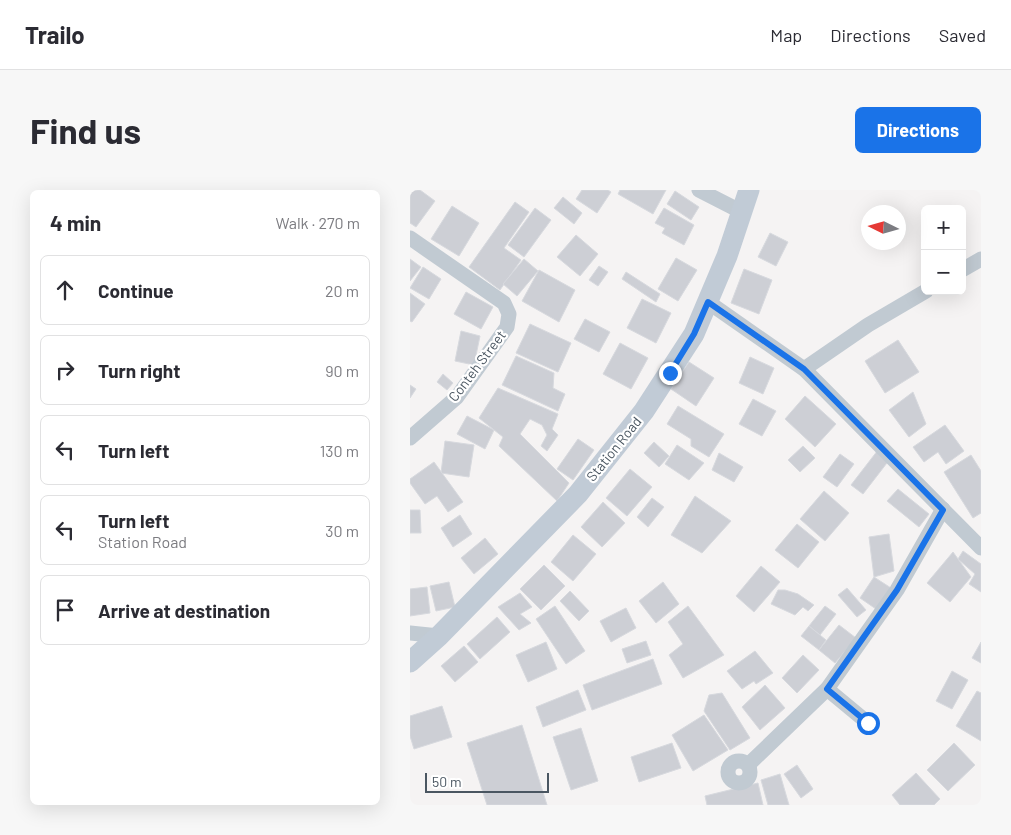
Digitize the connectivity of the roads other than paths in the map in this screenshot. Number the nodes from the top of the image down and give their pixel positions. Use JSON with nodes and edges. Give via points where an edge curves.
{"nodes":[{"id":1,"x":699,"y":190,"type":"edge"},
{"id":2,"x":749,"y":190,"type":"edge"},
{"id":3,"x":742,"y":212,"type":"junction"},
{"id":4,"x":410,"y":238,"type":"edge"},
{"id":5,"x":981,"y":260,"type":"edge"},
{"id":6,"x":966,"y":268,"type":"edge"},
{"id":7,"x":921,"y":294,"type":"edge"},
{"id":8,"x":708,"y":302,"type":"junction"},
{"id":9,"x":804,"y":369,"type":"junction"},
{"id":10,"x":410,"y":438,"type":"edge"},
{"id":11,"x":943,"y":510,"type":"junction"},
{"id":12,"x":981,"y":548,"type":"edge"},
{"id":13,"x":410,"y":632,"type":"edge"},
{"id":14,"x":439,"y":636,"type":"junction"},
{"id":15,"x":410,"y":662,"type":"edge"},
{"id":16,"x":827,"y":689,"type":"junction"},
{"id":17,"x":868,"y":723,"type":"dead end"},
{"id":18,"x":748,"y":765,"type":"dead end"}],
"edges":[{"from":1,"to":3,"type":"street"},
{"from":2,"to":3,"type":"main road","name":"Station Road"},
{"from":3,"to":8,"type":"main road","name":"Station Road"},
{"from":4,"to":10,"type":"street","name":"Conteh Street","via":[[504,303],[509,314],[507,327],[458,397]]},
{"from":5,"to":6,"type":"street"},
{"from":7,"to":9,"type":"street"},
{"from":8,"to":9,"type":"street"},
{"from":8,"to":14,"type":"main road","name":"Station Road","via":[[694,334],[644,411],[578,494]]},
{"from":9,"to":11,"type":"street"},
{"from":11,"to":12,"type":"street"},
{"from":11,"to":16,"type":"street","via":[[897,590]]},
{"from":13,"to":14,"type":"street"},
{"from":14,"to":15,"type":"main road","name":"Station Road"},
{"from":16,"to":17,"type":"street"},
{"from":16,"to":18,"type":"street"}]}
